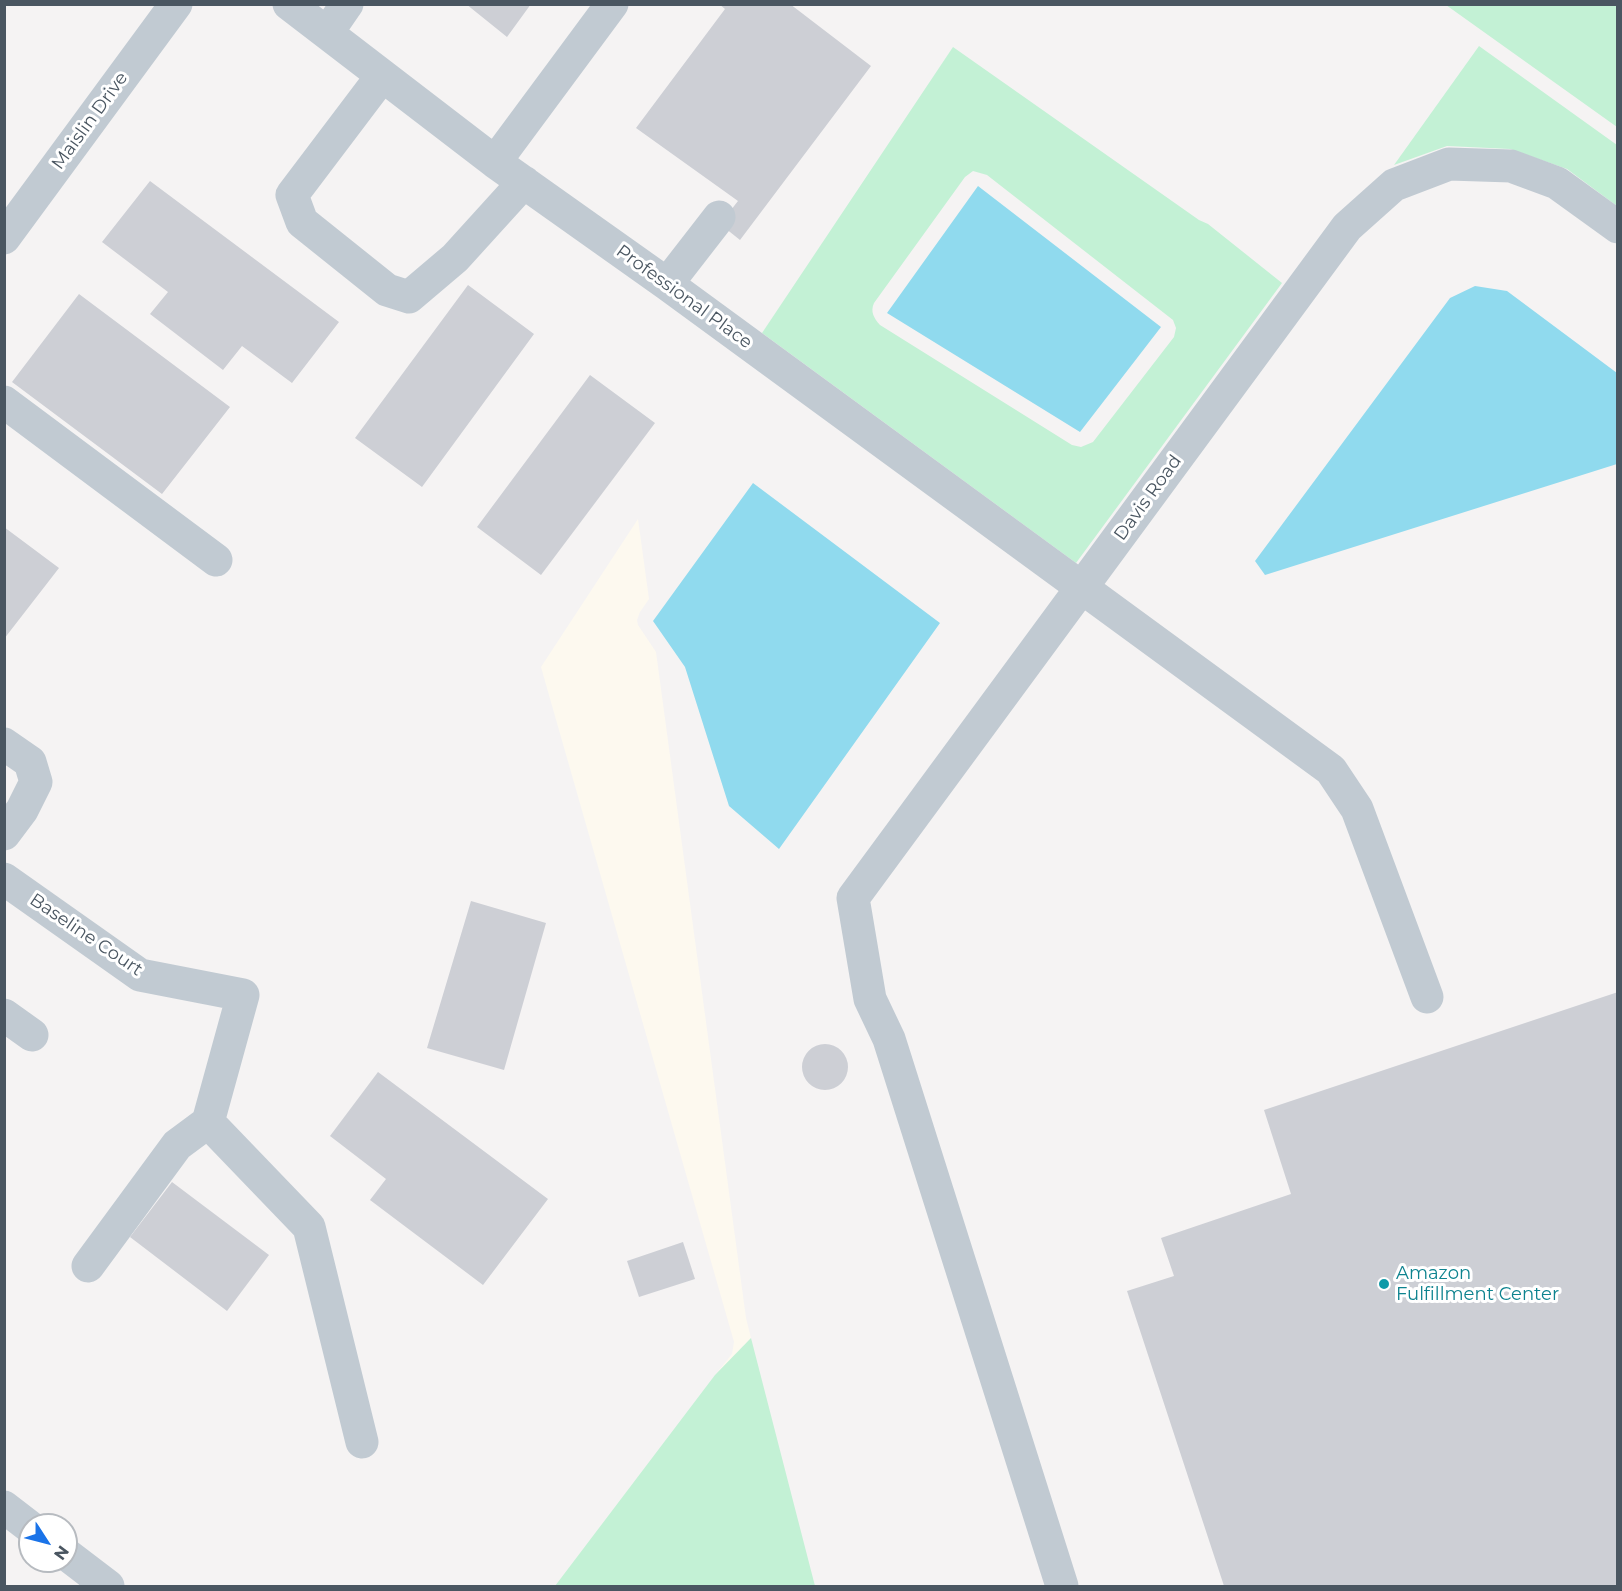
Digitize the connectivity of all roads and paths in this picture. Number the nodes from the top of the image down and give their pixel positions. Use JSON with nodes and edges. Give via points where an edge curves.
{"nodes":[{"id":1,"x":176,"y":4,"type":"edge"},
{"id":2,"x":289,"y":4,"type":"edge"},
{"id":3,"x":347,"y":4,"type":"edge"},
{"id":4,"x":612,"y":4,"type":"edge"},
{"id":5,"x":327,"y":33,"type":"junction"},
{"id":6,"x":382,"y":76,"type":"junction"},
{"id":7,"x":495,"y":162,"type":"junction"},
{"id":8,"x":524,"y":182,"type":"junction"},
{"id":9,"x":719,"y":217,"type":"dead end"},
{"id":10,"x":1617,"y":227,"type":"edge"},
{"id":11,"x":4,"y":237,"type":"edge"},
{"id":12,"x":667,"y":284,"type":"junction"},
{"id":13,"x":4,"y":402,"type":"edge"},
{"id":14,"x":216,"y":560,"type":"dead end"},
{"id":15,"x":1082,"y":588,"type":"junction"},
{"id":16,"x":4,"y":744,"type":"edge"},
{"id":17,"x":4,"y":834,"type":"edge"},
{"id":18,"x":4,"y":879,"type":"edge"},
{"id":19,"x":1427,"y":997,"type":"dead end"},
{"id":20,"x":4,"y":1015,"type":"edge"},
{"id":21,"x":32,"y":1035,"type":"dead end"},
{"id":22,"x":208,"y":1122,"type":"junction"},
{"id":23,"x":88,"y":1266,"type":"dead end"},
{"id":24,"x":362,"y":1442,"type":"dead end"},
{"id":25,"x":4,"y":1507,"type":"edge"},
{"id":26,"x":18,"y":1518,"type":"edge"},
{"id":27,"x":78,"y":1563,"type":"edge"},
{"id":28,"x":108,"y":1587,"type":"edge"},
{"id":29,"x":1062,"y":1587,"type":"edge"}],
"edges":[{"from":1,"to":11,"type":"street","name":"Maislin Drive"},
{"from":2,"to":5,"type":"street","name":"Professional Place"},
{"from":3,"to":5,"type":"street"},
{"from":4,"to":7,"type":"street"},
{"from":5,"to":6,"type":"street","name":"Professional Place"},
{"from":6,"to":7,"type":"street","name":"Professional Place"},
{"from":6,"to":8,"type":"street","via":[[292,195],[302,222],[387,290],[409,297],[454,258]]},
{"from":7,"to":8,"type":"street","name":"Professional Place"},
{"from":8,"to":12,"type":"street","name":"Professional Place"},
{"from":9,"to":12,"type":"street"},
{"from":10,"to":15,"type":"street","name":"Davis Road","via":[[1557,183],[1511,166],[1449,164],[1394,185],[1347,227]]},
{"from":12,"to":15,"type":"street","name":"Professional Place"},
{"from":13,"to":14,"type":"street"},
{"from":15,"to":19,"type":"street","name":"Professional Place","via":[[1331,770],[1357,809]]},
{"from":15,"to":29,"type":"street","name":"Davis Road","via":[[853,898],[870,999],[890,1039]]},
{"from":16,"to":17,"type":"street","via":[[30,762],[36,782]]},
{"from":18,"to":22,"type":"street","name":"Baseline Court","via":[[140,975],[243,995]]},
{"from":20,"to":21,"type":"street"},
{"from":22,"to":23,"type":"street","via":[[177,1145]]},
{"from":22,"to":24,"type":"street","via":[[309,1227]]},
{"from":25,"to":26,"type":"street"},
{"from":27,"to":28,"type":"street"}]}
